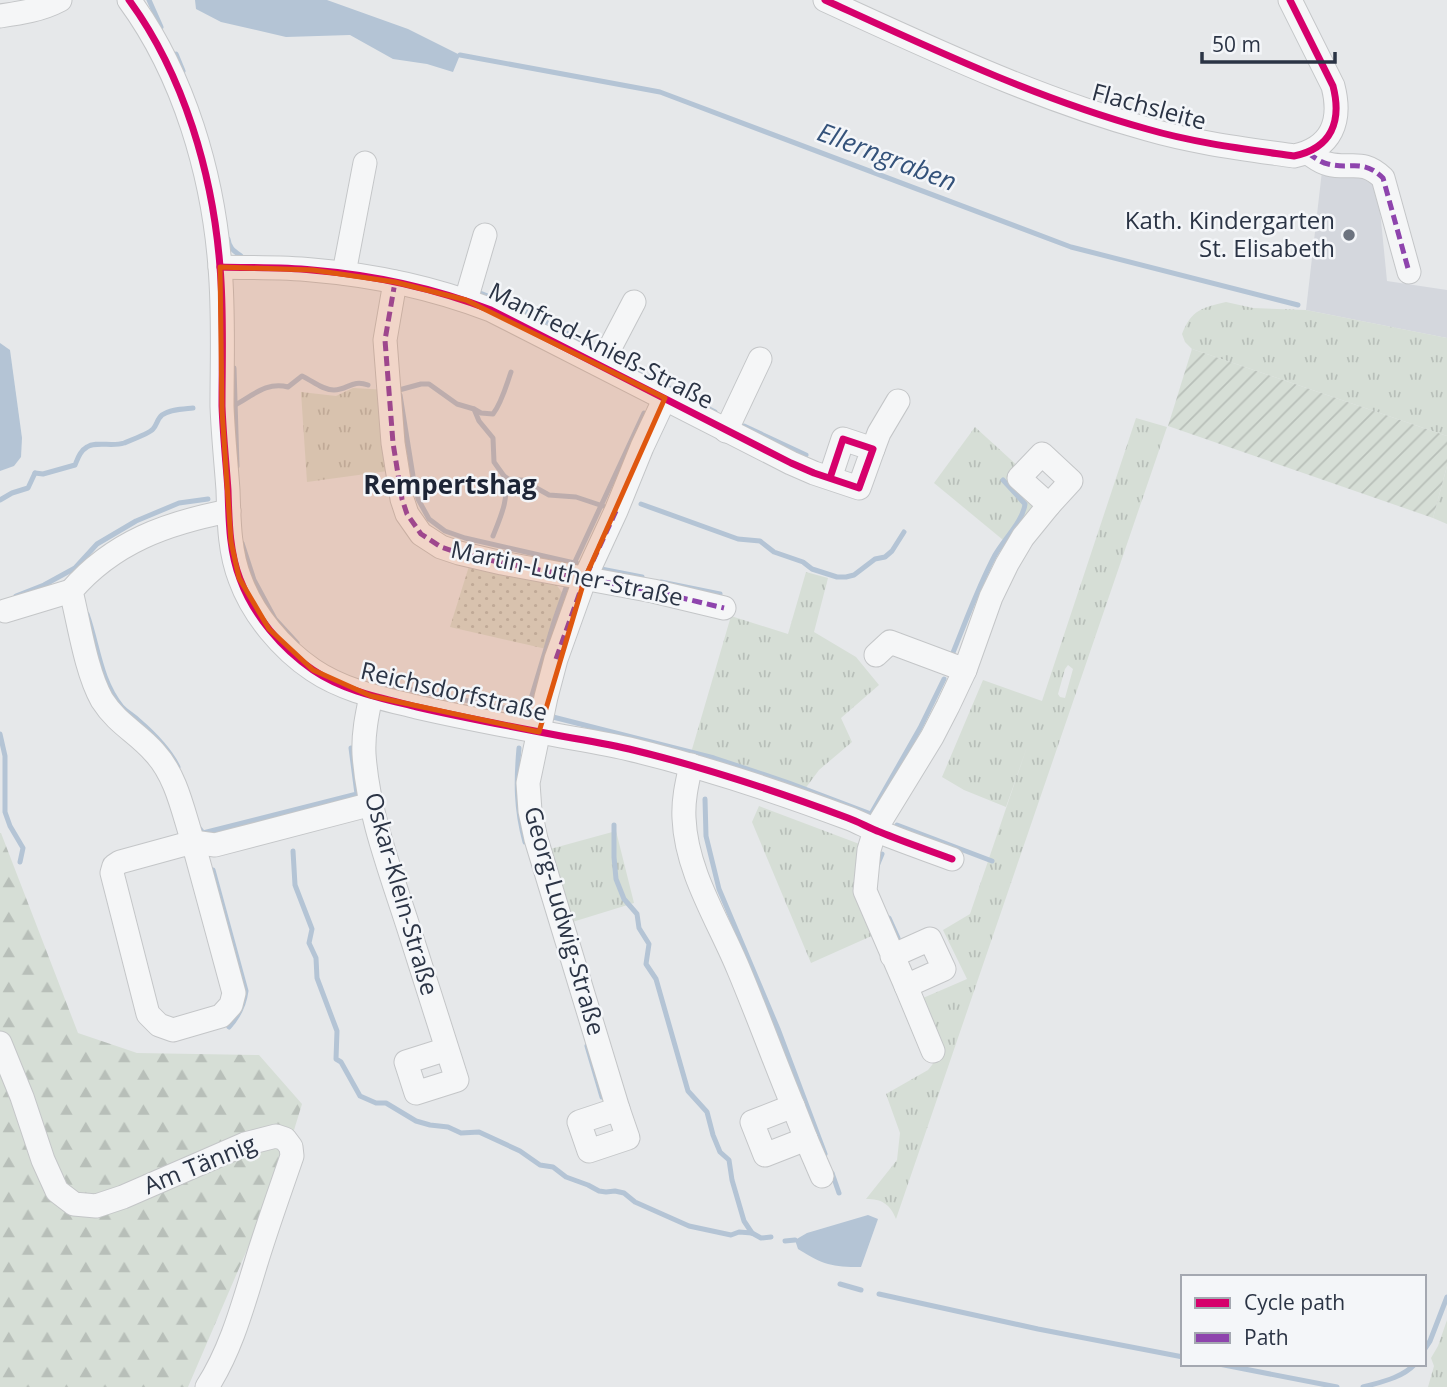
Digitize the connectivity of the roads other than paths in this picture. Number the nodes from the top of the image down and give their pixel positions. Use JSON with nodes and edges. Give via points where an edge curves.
{"nodes":[{"id":1,"x":60,"y":0,"type":"edge"},
{"id":2,"x":129,"y":0,"type":"edge"},
{"id":3,"x":825,"y":0,"type":"edge"},
{"id":4,"x":1290,"y":0,"type":"edge"},
{"id":5,"x":25,"y":5,"type":"edge"},
{"id":6,"x":0,"y":16,"type":"edge"},
{"id":7,"x":1308,"y":153,"type":"junction"},
{"id":8,"x":365,"y":163,"type":"dead end"},
{"id":9,"x":485,"y":235,"type":"dead end"},
{"id":10,"x":220,"y":267,"type":"junction"},
{"id":11,"x":1409,"y":272,"type":"dead end"},
{"id":12,"x":344,"y":274,"type":"junction"},
{"id":13,"x":395,"y":282,"type":"junction"},
{"id":14,"x":466,"y":300,"type":"junction"},
{"id":15,"x":634,"y":302,"type":"dead end"},
{"id":16,"x":760,"y":359,"type":"dead end"},
{"id":17,"x":601,"y":365,"type":"junction"},
{"id":18,"x":665,"y":398,"type":"junction"},
{"id":19,"x":898,"y":401,"type":"dead end"},
{"id":20,"x":726,"y":431,"type":"junction"},
{"id":21,"x":873,"y":449,"type":"junction"},
{"id":22,"x":830,"y":478,"type":"junction"},
{"id":23,"x":1049,"y":505,"type":"dead end"},
{"id":24,"x":229,"y":511,"type":"junction"},
{"id":25,"x":585,"y":578,"type":"junction"},
{"id":26,"x":71,"y":591,"type":"junction"},
{"id":27,"x":723,"y":608,"type":"dead end"},
{"id":28,"x":5,"y":611,"type":"dead end"},
{"id":29,"x":876,"y":655,"type":"dead end"},
{"id":30,"x":965,"y":670,"type":"junction"},
{"id":31,"x":371,"y":696,"type":"junction"},
{"id":32,"x":539,"y":732,"type":"junction"},
{"id":33,"x":691,"y":765,"type":"junction"},
{"id":34,"x":372,"y":804,"type":"junction"},
{"id":35,"x":875,"y":830,"type":"junction"},
{"id":36,"x":193,"y":842,"type":"junction"},
{"id":37,"x":952,"y":859,"type":"dead end"},
{"id":38,"x":892,"y":956,"type":"junction"},
{"id":39,"x":906,"y":986,"type":"junction"},
{"id":40,"x":0,"y":1043,"type":"edge"},
{"id":41,"x":447,"y":1049,"type":"dead end"},
{"id":42,"x":933,"y":1051,"type":"dead end"},
{"id":43,"x":793,"y":1106,"type":"junction"},
{"id":44,"x":618,"y":1109,"type":"dead end"},
{"id":45,"x":806,"y":1139,"type":"junction"},
{"id":46,"x":822,"y":1176,"type":"dead end"},
{"id":47,"x":207,"y":1387,"type":"edge"}],
"edges":[{"from":1,"to":5,"type":"street","via":[[49,6]]},
{"from":2,"to":10,"type":"street","name":"Reichsdorfstraße","via":[[156,42],[183,99],[207,182]]},
{"from":3,"to":7,"type":"street","name":"Flachsleite","via":[[1016,85],[1093,113],[1200,142],[1294,156]]},
{"from":4,"to":7,"type":"street","via":[[1336,101],[1331,133]]},
{"from":5,"to":6,"type":"street"},
{"from":7,"to":11,"type":"street","via":[[1327,164],[1373,169],[1382,178]]},
{"from":8,"to":12,"type":"street"},
{"from":9,"to":14,"type":"street","name":"Manfred-Knieß-Straße"},
{"from":10,"to":12,"type":"street","name":"Manfred-Knieß-Straße"},
{"from":10,"to":24,"type":"street","name":"Reichsdorfstraße"},
{"from":12,"to":13,"type":"street","name":"Manfred-Knieß-Straße"},
{"from":13,"to":14,"type":"street","name":"Manfred-Knieß-Straße"},
{"from":13,"to":25,"type":"street","name":"Martin-Luther-Straße","via":[[385,340],[387,377],[398,480],[414,525],[429,541],[459,553]]},
{"from":14,"to":17,"type":"street","name":"Manfred-Knieß-Straße"},
{"from":15,"to":17,"type":"street","name":"Manfred-Knieß-Straße"},
{"from":16,"to":20,"type":"street","name":"Manfred-Knieß-Straße"},
{"from":17,"to":18,"type":"street","name":"Manfred-Knieß-Straße"},
{"from":18,"to":20,"type":"street","name":"Manfred-Knieß-Straße"},
{"from":18,"to":25,"type":"street","name":"Georg-Ludwig-Straße"},
{"from":19,"to":21,"type":"street","name":"Manfred-Knieß-Straße"},
{"from":20,"to":22,"type":"street","name":"Manfred-Knieß-Straße"},
{"from":21,"to":22,"type":"street","name":"Manfred-Knieß-Straße","via":[[859,488]]},
{"from":21,"to":22,"type":"street","via":[[843,439]]},
{"from":23,"to":30,"type":"street","via":[[1007,564]]},
{"from":24,"to":26,"type":"street","via":[[167,526],[125,545],[86,573]]},
{"from":24,"to":31,"type":"street","name":"Reichsdorfstraße","via":[[239,578],[269,629],[313,670]]},
{"from":25,"to":27,"type":"street","name":"Martin-Luther-Straße"},
{"from":25,"to":32,"type":"street","name":"Georg-Ludwig-Straße","via":[[556,659]]},
{"from":26,"to":28,"type":"street"},
{"from":26,"to":36,"type":"street","via":[[102,698],[121,724],[164,764]]},
{"from":29,"to":30,"type":"street","via":[[890,642]]},
{"from":30,"to":35,"type":"street","via":[[932,737]]},
{"from":31,"to":32,"type":"street","name":"Reichsdorfstraße"},
{"from":31,"to":34,"type":"street","name":"Oskar-Klein-Straße","via":[[364,752]]},
{"from":32,"to":33,"type":"street","name":"Reichsdorfstraße"},
{"from":32,"to":44,"type":"street","name":"Georg-Ludwig-Straße","via":[[528,783],[530,811]]},
{"from":33,"to":35,"type":"street","name":"Reichsdorfstraße"},
{"from":33,"to":43,"type":"street","via":[[684,818],[695,872]]},
{"from":34,"to":36,"type":"street","via":[[215,845]]},
{"from":34,"to":41,"type":"street","name":"Oskar-Klein-Straße"},
{"from":35,"to":37,"type":"street","name":"Reichsdorfstraße"},
{"from":35,"to":38,"type":"street","via":[[865,891]]},
{"from":36,"to":36,"type":"street","via":[[234,993],[221,1016],[173,1030],[148,1014],[112,873],[120,862]]},
{"from":38,"to":39,"type":"street"},
{"from":38,"to":39,"type":"street","via":[[930,939],[944,969]]},
{"from":39,"to":42,"type":"street"},
{"from":40,"to":47,"type":"street","name":"Am Tännig","via":[[57,1191],[74,1204],[96,1206],[123,1197],[245,1143],[276,1136],[291,1147],[292,1156],[245,1301]]},
{"from":43,"to":45,"type":"street"},
{"from":43,"to":45,"type":"street","via":[[752,1122],[765,1155]]},
{"from":45,"to":46,"type":"street"}]}
